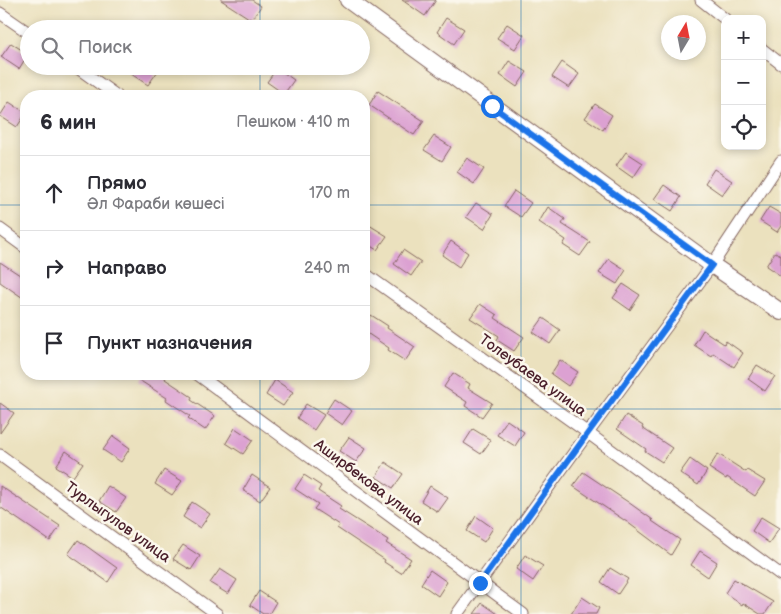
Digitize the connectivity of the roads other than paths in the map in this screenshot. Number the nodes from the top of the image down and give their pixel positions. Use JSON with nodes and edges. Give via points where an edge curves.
{"nodes":[{"id":1,"x":348,"y":0,"type":"edge"},
{"id":2,"x":701,"y":0,"type":"edge"},
{"id":3,"x":0,"y":13,"type":"edge"},
{"id":4,"x":721,"y":16,"type":"edge"},
{"id":5,"x":20,"y":27,"type":"edge"},
{"id":6,"x":766,"y":52,"type":"edge"},
{"id":7,"x":781,"y":64,"type":"edge"},
{"id":8,"x":88,"y":75,"type":"edge"},
{"id":9,"x":109,"y":90,"type":"edge"},
{"id":10,"x":781,"y":161,"type":"edge"},
{"id":11,"x":0,"y":229,"type":"edge"},
{"id":12,"x":20,"y":244,"type":"edge"},
{"id":13,"x":712,"y":265,"type":"junction"},
{"id":14,"x":370,"y":276,"type":"edge"},
{"id":15,"x":781,"y":312,"type":"edge"},
{"id":16,"x":206,"y":380,"type":"edge"},
{"id":17,"x":588,"y":433,"type":"junction"},
{"id":18,"x":0,"y":455,"type":"edge"},
{"id":19,"x":781,"y":575,"type":"edge"},
{"id":20,"x":480,"y":583,"type":"junction"},
{"id":21,"x":217,"y":614,"type":"edge"},
{"id":22,"x":457,"y":614,"type":"edge"},
{"id":23,"x":523,"y":614,"type":"edge"}],
"edges":[{"from":1,"to":13,"type":"street"},
{"from":2,"to":4,"type":"street"},
{"from":3,"to":5,"type":"street"},
{"from":6,"to":7,"type":"street"},
{"from":8,"to":9,"type":"street"},
{"from":10,"to":13,"type":"street"},
{"from":11,"to":12,"type":"street"},
{"from":13,"to":15,"type":"street"},
{"from":13,"to":17,"type":"street"},
{"from":14,"to":17,"type":"street","name":"Толеубаева улица"},
{"from":16,"to":20,"type":"street","name":"Аширбекова улица"},
{"from":17,"to":19,"type":"street","name":"Толеубаева улица"},
{"from":17,"to":20,"type":"street"},
{"from":18,"to":21,"type":"street","name":"Турлыгулов улица"},
{"from":20,"to":22,"type":"street"},
{"from":20,"to":23,"type":"street","name":"Аширбекова улица"}]}
